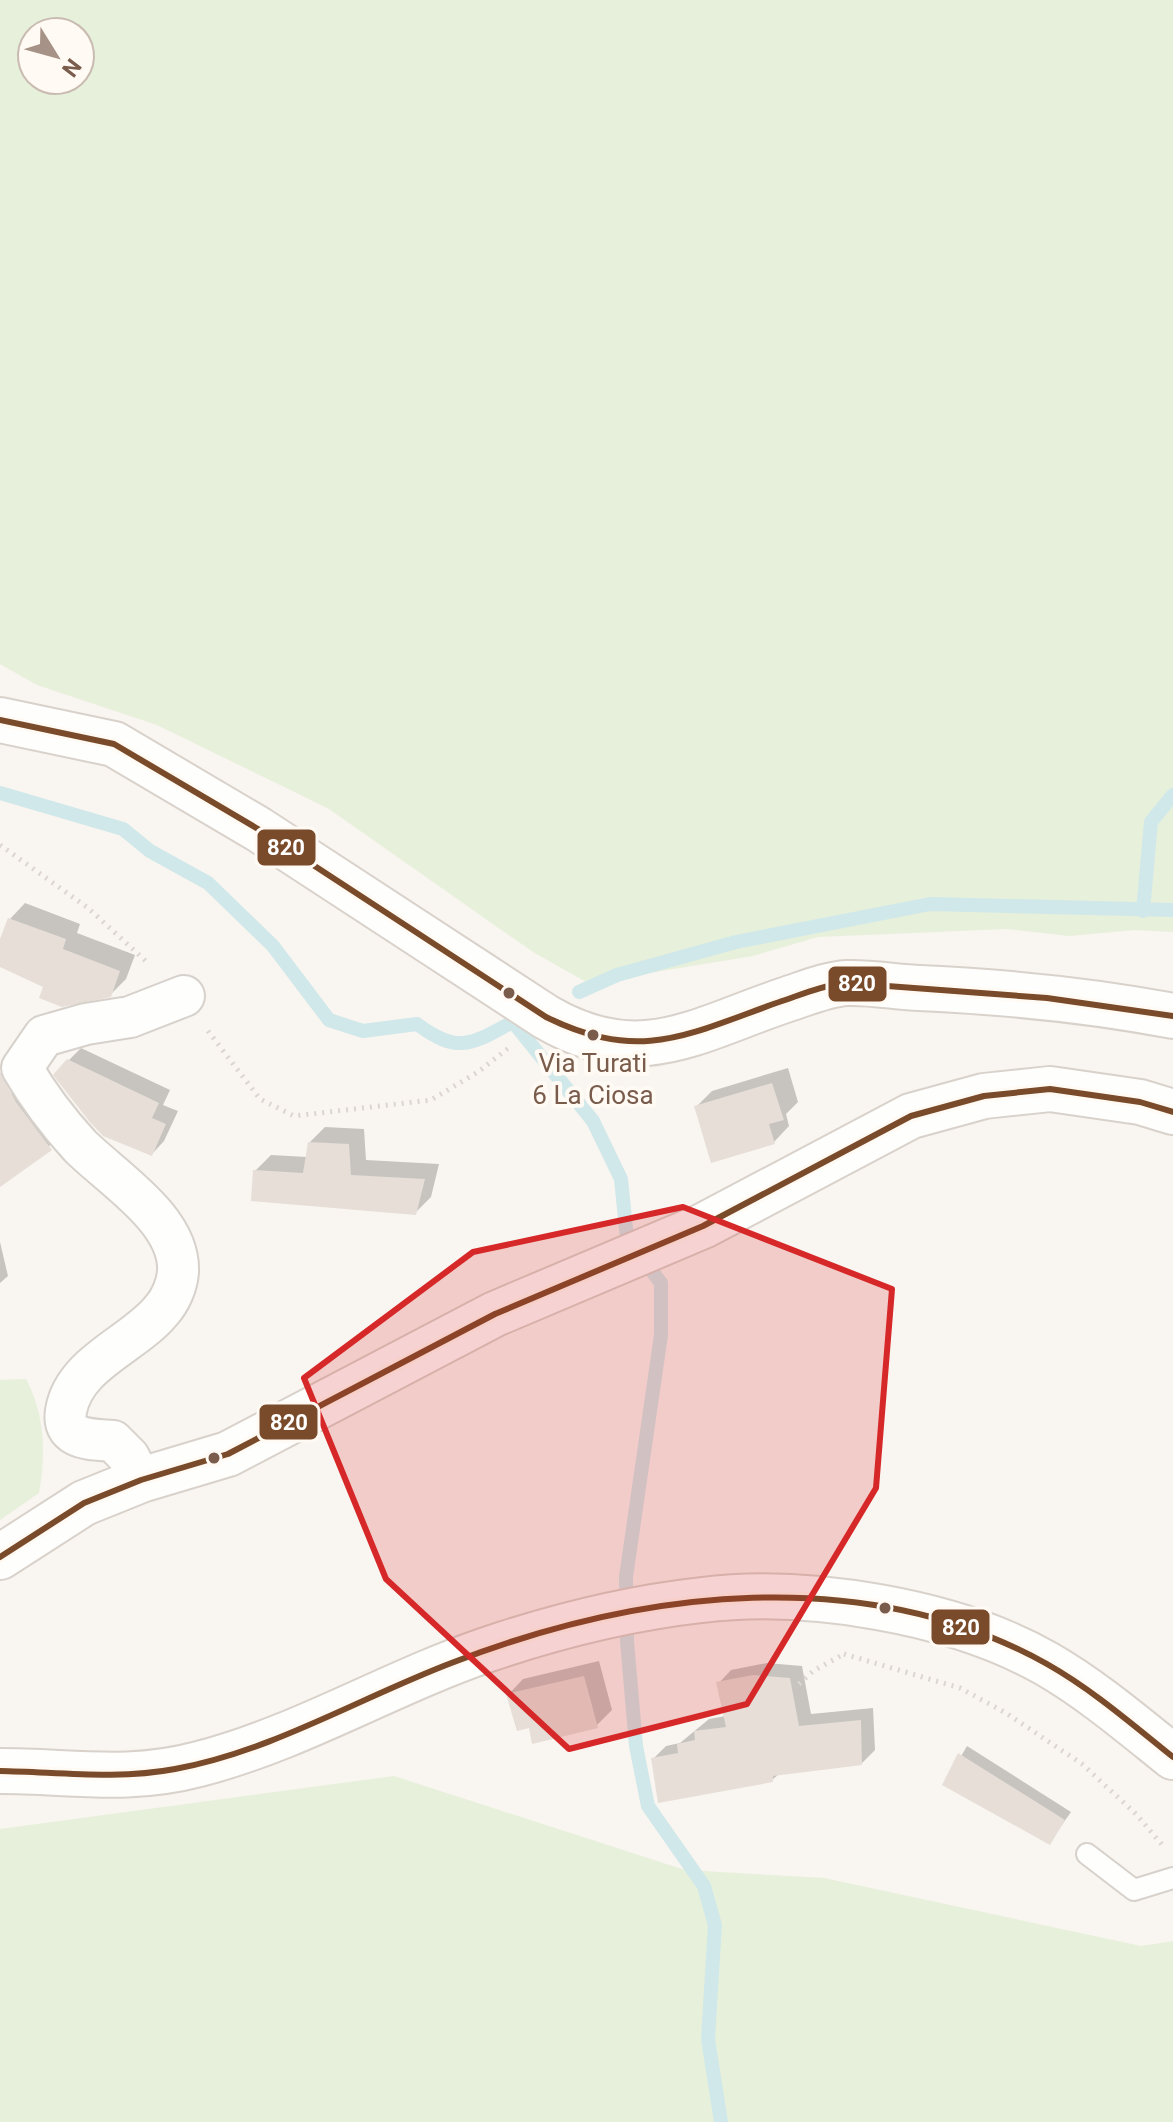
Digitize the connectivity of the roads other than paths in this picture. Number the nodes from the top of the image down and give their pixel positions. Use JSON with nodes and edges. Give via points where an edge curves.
{"nodes":[{"id":1,"x":0,"y":720,"type":"edge"},
{"id":2,"x":184,"y":996,"type":"road end"},
{"id":3,"x":1173,"y":1016,"type":"edge"},
{"id":4,"x":1173,"y":1112,"type":"edge"},
{"id":5,"x":141,"y":1480,"type":"junction"},
{"id":6,"x":0,"y":1557,"type":"edge"},
{"id":7,"x":1173,"y":1757,"type":"edge"},
{"id":8,"x":0,"y":1771,"type":"edge"},
{"id":9,"x":1087,"y":1854,"type":"dead end"},
{"id":10,"x":1173,"y":1878,"type":"edge"}],
"edges":[{"from":1,"to":3,"type":"main road","via":[[114,744],[258,829],[546,1017],[602,1042],[684,1038],[846,983],[1088,1000]]},
{"from":2,"to":5,"type":"street","via":[[130,1017],[44,1036],[22,1068],[42,1103],[82,1148],[135,1194],[174,1243],[178,1273],[171,1297],[160,1314],[85,1375],[69,1397],[65,1419],[73,1435],[113,1441]]},
{"from":4,"to":5,"type":"main road","via":[[1050,1089],[984,1096],[911,1116],[703,1226],[495,1314],[228,1454]]},
{"from":5,"to":6,"type":"main road","via":[[84,1503]]},
{"from":7,"to":8,"type":"main road","via":[[1048,1664],[997,1640],[919,1616],[781,1598],[704,1599],[608,1616],[488,1649],[331,1717],[199,1764],[124,1777]]},
{"from":9,"to":10,"type":"lane","via":[[1134,1890]]}]}
